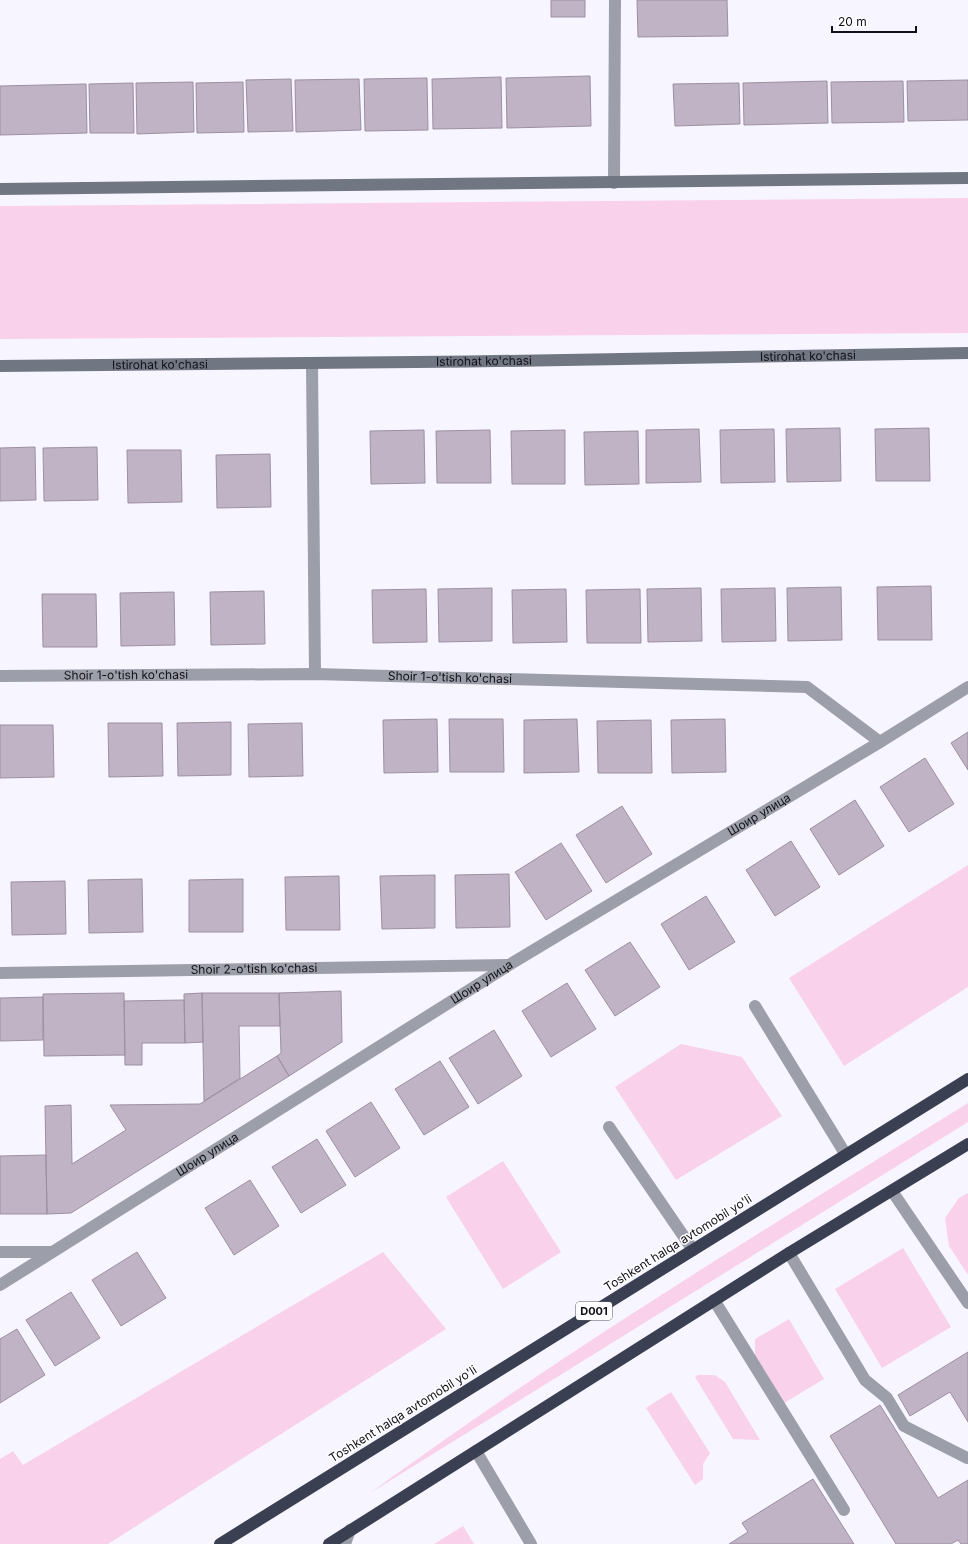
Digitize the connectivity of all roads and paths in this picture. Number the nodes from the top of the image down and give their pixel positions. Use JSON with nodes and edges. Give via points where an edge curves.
{"nodes":[{"id":1,"x":614,"y":0,"type":"edge"},
{"id":2,"x":968,"y":178,"type":"edge"},
{"id":3,"x":614,"y":183,"type":"junction"},
{"id":4,"x":0,"y":189,"type":"edge"},
{"id":5,"x":968,"y":353,"type":"edge"},
{"id":6,"x":312,"y":364,"type":"junction"},
{"id":7,"x":0,"y":366,"type":"edge"},
{"id":8,"x":315,"y":674,"type":"junction"},
{"id":9,"x":0,"y":676,"type":"edge"},
{"id":10,"x":968,"y":687,"type":"edge"},
{"id":11,"x":880,"y":742,"type":"junction"},
{"id":12,"x":509,"y":965,"type":"junction"},
{"id":13,"x":0,"y":972,"type":"edge"},
{"id":14,"x":755,"y":1006,"type":"dead end"},
{"id":15,"x":968,"y":1079,"type":"edge"},
{"id":16,"x":609,"y":1127,"type":"dead end"},
{"id":17,"x":968,"y":1144,"type":"edge"},
{"id":18,"x":846,"y":1155,"type":"junction"},
{"id":19,"x":892,"y":1191,"type":"junction"},
{"id":20,"x":694,"y":1250,"type":"junction"},
{"id":21,"x":0,"y":1252,"type":"edge"},
{"id":22,"x":52,"y":1252,"type":"junction"},
{"id":23,"x":789,"y":1253,"type":"junction"},
{"id":24,"x":0,"y":1285,"type":"edge"},
{"id":25,"x":714,"y":1300,"type":"junction"},
{"id":26,"x":968,"y":1303,"type":"edge"},
{"id":27,"x":476,"y":1451,"type":"junction"},
{"id":28,"x":967,"y":1458,"type":"dead end"},
{"id":29,"x":844,"y":1510,"type":"dead end"},
{"id":30,"x":350,"y":1530,"type":"junction"},
{"id":31,"x":227,"y":1542,"type":"edge"},
{"id":32,"x":329,"y":1544,"type":"edge"},
{"id":33,"x":345,"y":1544,"type":"edge"},
{"id":34,"x":531,"y":1544,"type":"edge"}],
"edges":[{"from":1,"to":3,"type":"street"},
{"from":2,"to":3,"type":"main road"},
{"from":3,"to":4,"type":"main road"},
{"from":5,"to":6,"type":"main road","name":"Istirohat ko'chasi"},
{"from":6,"to":7,"type":"main road","name":"Istirohat ko'chasi"},
{"from":6,"to":8,"type":"street"},
{"from":8,"to":9,"type":"street","name":"Shoir 1-o'tish ko'chasi"},
{"from":8,"to":11,"type":"street","name":"Shoir 1-o'tish ko'chasi","via":[[807,687]]},
{"from":10,"to":11,"type":"street","name":"Шоир улица"},
{"from":11,"to":12,"type":"street","name":"Шоир улица"},
{"from":12,"to":13,"type":"street","name":"Shoir 2-o'tish ko'chasi"},
{"from":12,"to":22,"type":"street","name":"Шоир улица"},
{"from":14,"to":18,"type":"street"},
{"from":15,"to":18,"type":"highway","name":"Toshkent halqa avtomobil yo'li","number":"D001"},
{"from":16,"to":20,"type":"street"},
{"from":17,"to":19,"type":"highway"},
{"from":18,"to":20,"type":"highway","name":"Toshkent halqa avtomobil yo'li","number":"D001"},
{"from":19,"to":23,"type":"highway"},
{"from":19,"to":26,"type":"street"},
{"from":20,"to":31,"type":"highway","name":"Toshkent halqa avtomobil yo'li","number":"D001"},
{"from":21,"to":22,"type":"street"},
{"from":22,"to":24,"type":"street","name":"Шоир улица"},
{"from":23,"to":25,"type":"highway"},
{"from":23,"to":28,"type":"street","via":[[865,1380],[887,1398],[904,1426]]},
{"from":25,"to":27,"type":"highway"},
{"from":25,"to":29,"type":"street"},
{"from":27,"to":30,"type":"highway"},
{"from":27,"to":34,"type":"street"},
{"from":30,"to":32,"type":"highway"},
{"from":30,"to":33,"type":"street"}]}
